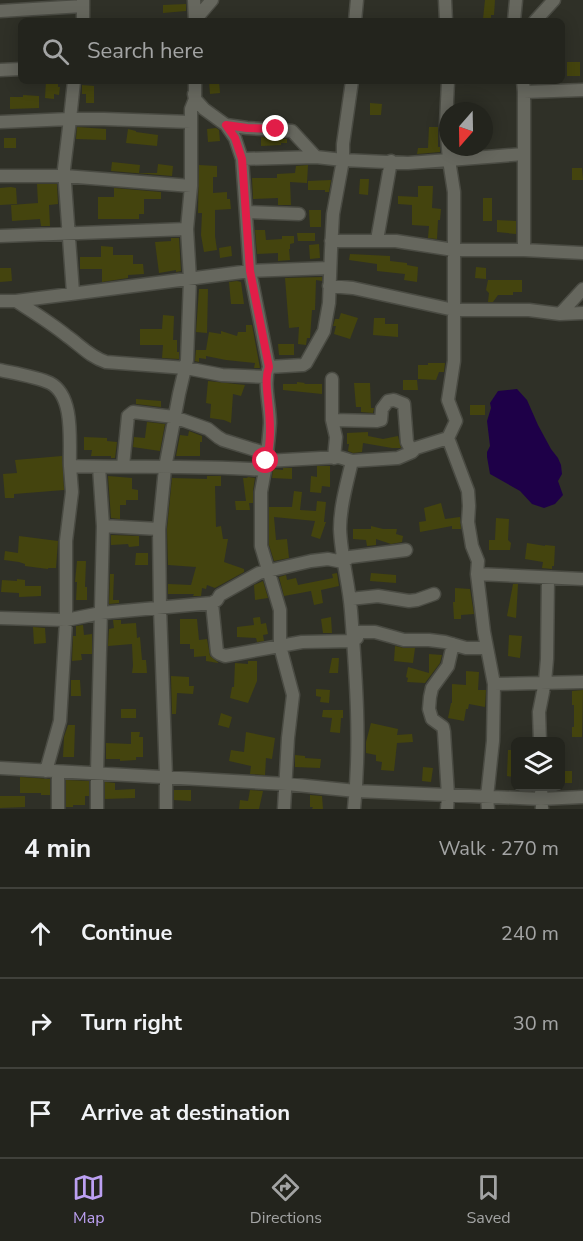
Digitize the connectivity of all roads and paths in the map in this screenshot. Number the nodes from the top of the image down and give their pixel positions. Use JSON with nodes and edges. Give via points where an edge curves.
{"nodes":[{"id":1,"x":195,"y":0,"type":"edge"},
{"id":2,"x":212,"y":0,"type":"edge"},
{"id":3,"x":357,"y":0,"type":"edge"},
{"id":4,"x":445,"y":0,"type":"edge"},
{"id":5,"x":516,"y":0,"type":"edge"},
{"id":6,"x":554,"y":0,"type":"edge"},
{"id":7,"x":83,"y":3,"type":"edge"},
{"id":8,"x":0,"y":11,"type":"edge"},
{"id":9,"x":195,"y":18,"type":"edge"},
{"id":10,"x":197,"y":18,"type":"edge"},
{"id":11,"x":355,"y":18,"type":"edge"},
{"id":12,"x":446,"y":18,"type":"edge"},
{"id":13,"x":514,"y":18,"type":"edge"},
{"id":14,"x":538,"y":18,"type":"edge"},
{"id":15,"x":18,"y":69,"type":"edge"},
{"id":16,"x":0,"y":70,"type":"edge"},
{"id":17,"x":74,"y":84,"type":"edge"},
{"id":18,"x":193,"y":84,"type":"edge"},
{"id":19,"x":352,"y":84,"type":"edge"},
{"id":20,"x":448,"y":84,"type":"edge"},
{"id":21,"x":524,"y":87,"type":"edge"},
{"id":22,"x":583,"y":90,"type":"edge"},
{"id":23,"x":195,"y":99,"type":"junction"},
{"id":24,"x":70,"y":119,"type":"junction"},
{"id":25,"x":0,"y":122,"type":"edge"},
{"id":26,"x":191,"y":122,"type":"junction"},
{"id":27,"x":226,"y":125,"type":"junction"},
{"id":28,"x":524,"y":154,"type":"junction"},
{"id":29,"x":316,"y":157,"type":"junction"},
{"id":30,"x":242,"y":159,"type":"junction"},
{"id":31,"x":449,"y":159,"type":"junction"},
{"id":32,"x":343,"y":160,"type":"junction"},
{"id":33,"x":391,"y":161,"type":"junction"},
{"id":34,"x":0,"y":176,"type":"edge"},
{"id":35,"x":65,"y":176,"type":"junction"},
{"id":36,"x":191,"y":186,"type":"junction"},
{"id":37,"x":247,"y":212,"type":"junction"},
{"id":38,"x":299,"y":214,"type":"dead end"},
{"id":39,"x":188,"y":229,"type":"junction"},
{"id":40,"x":68,"y":233,"type":"junction"},
{"id":41,"x":0,"y":236,"type":"edge"},
{"id":42,"x":377,"y":240,"type":"junction"},
{"id":43,"x":331,"y":242,"type":"junction"},
{"id":44,"x":454,"y":250,"type":"junction"},
{"id":45,"x":524,"y":250,"type":"junction"},
{"id":46,"x":583,"y":254,"type":"edge"},
{"id":47,"x":330,"y":268,"type":"junction"},
{"id":48,"x":250,"y":271,"type":"junction"},
{"id":49,"x":189,"y":279,"type":"junction"},
{"id":50,"x":329,"y":286,"type":"junction"},
{"id":51,"x":583,"y":289,"type":"edge"},
{"id":52,"x":73,"y":292,"type":"junction"},
{"id":53,"x":0,"y":301,"type":"edge"},
{"id":54,"x":16,"y":301,"type":"junction"},
{"id":55,"x":454,"y":310,"type":"junction"},
{"id":56,"x":583,"y":313,"type":"edge"},
{"id":57,"x":560,"y":314,"type":"junction"},
{"id":58,"x":186,"y":368,"type":"junction"},
{"id":59,"x":0,"y":370,"type":"edge"},
{"id":60,"x":268,"y":372,"type":"junction"},
{"id":61,"x":332,"y":379,"type":"dead end"},
{"id":62,"x":174,"y":417,"type":"junction"},
{"id":63,"x":332,"y":420,"type":"junction"},
{"id":64,"x":448,"y":438,"type":"junction"},
{"id":65,"x":412,"y":452,"type":"junction"},
{"id":66,"x":334,"y":458,"type":"junction"},
{"id":67,"x":266,"y":461,"type":"junction"},
{"id":68,"x":352,"y":461,"type":"junction"},
{"id":69,"x":70,"y":466,"type":"junction"},
{"id":70,"x":123,"y":466,"type":"junction"},
{"id":71,"x":99,"y":467,"type":"junction"},
{"id":72,"x":165,"y":468,"type":"junction"},
{"id":73,"x":103,"y":526,"type":"junction"},
{"id":74,"x":159,"y":529,"type":"junction"},
{"id":75,"x":406,"y":550,"type":"dead end"},
{"id":76,"x":343,"y":562,"type":"junction"},
{"id":77,"x":268,"y":570,"type":"junction"},
{"id":78,"x":477,"y":574,"type":"junction"},
{"id":79,"x":548,"y":578,"type":"junction"},
{"id":80,"x":583,"y":579,"type":"edge"},
{"id":81,"x":434,"y":594,"type":"dead end"},
{"id":82,"x":350,"y":600,"type":"junction"},
{"id":83,"x":212,"y":603,"type":"junction"},
{"id":84,"x":160,"y":608,"type":"junction"},
{"id":85,"x":101,"y":613,"type":"junction"},
{"id":86,"x":0,"y":618,"type":"edge"},
{"id":87,"x":66,"y":620,"type":"junction"},
{"id":88,"x":353,"y":641,"type":"junction"},
{"id":89,"x":453,"y":644,"type":"junction"},
{"id":90,"x":280,"y":646,"type":"junction"},
{"id":91,"x":488,"y":648,"type":"junction"},
{"id":92,"x":545,"y":682,"type":"junction"},
{"id":93,"x":583,"y":682,"type":"edge"},
{"id":94,"x":494,"y":684,"type":"junction"},
{"id":95,"x":540,"y":737,"type":"edge"},
{"id":96,"x":0,"y":768,"type":"edge"},
{"id":97,"x":52,"y":771,"type":"junction"},
{"id":98,"x":97,"y":773,"type":"junction"},
{"id":99,"x":166,"y":777,"type":"junction"},
{"id":100,"x":287,"y":784,"type":"junction"},
{"id":101,"x":356,"y":791,"type":"junction"},
{"id":102,"x":448,"y":795,"type":"junction"},
{"id":103,"x":583,"y":797,"type":"edge"},
{"id":104,"x":541,"y":798,"type":"edge"},
{"id":105,"x":488,"y":803,"type":"edge"},
{"id":106,"x":58,"y":809,"type":"edge"},
{"id":107,"x":97,"y":809,"type":"edge"},
{"id":108,"x":166,"y":809,"type":"edge"},
{"id":109,"x":284,"y":809,"type":"edge"},
{"id":110,"x":354,"y":809,"type":"edge"},
{"id":111,"x":447,"y":809,"type":"edge"}],
"edges":[{"from":1,"to":9,"type":"street"},
{"from":2,"to":10,"type":"street"},
{"from":3,"to":11,"type":"street"},
{"from":4,"to":12,"type":"street"},
{"from":5,"to":13,"type":"street"},
{"from":6,"to":14,"type":"street"},
{"from":7,"to":8,"type":"street"},
{"from":15,"to":16,"type":"street"},
{"from":17,"to":24,"type":"street"},
{"from":18,"to":23,"type":"street"},
{"from":19,"to":32,"type":"street"},
{"from":20,"to":31,"type":"street"},
{"from":21,"to":22,"type":"street"},
{"from":21,"to":28,"type":"street"},
{"from":23,"to":26,"type":"street"},
{"from":23,"to":27,"type":"street"},
{"from":24,"to":25,"type":"street"},
{"from":24,"to":26,"type":"street"},
{"from":24,"to":35,"type":"street"},
{"from":26,"to":36,"type":"street"},
{"from":27,"to":29,"type":"street","via":[[292,131]]},
{"from":27,"to":30,"type":"street"},
{"from":28,"to":31,"type":"street"},
{"from":28,"to":45,"type":"street"},
{"from":29,"to":30,"type":"street"},
{"from":29,"to":32,"type":"street"},
{"from":30,"to":37,"type":"street"},
{"from":31,"to":33,"type":"street"},
{"from":31,"to":44,"type":"street","via":[[454,192]]},
{"from":32,"to":33,"type":"street"},
{"from":32,"to":43,"type":"street"},
{"from":33,"to":42,"type":"street"},
{"from":34,"to":35,"type":"street"},
{"from":35,"to":36,"type":"street"},
{"from":35,"to":40,"type":"street"},
{"from":36,"to":39,"type":"street"},
{"from":37,"to":38,"type":"street"},
{"from":37,"to":48,"type":"street"},
{"from":39,"to":40,"type":"street"},
{"from":39,"to":49,"type":"street"},
{"from":40,"to":41,"type":"street"},
{"from":40,"to":52,"type":"street"},
{"from":42,"to":43,"type":"street"},
{"from":42,"to":44,"type":"street"},
{"from":43,"to":47,"type":"street"},
{"from":44,"to":45,"type":"street"},
{"from":44,"to":55,"type":"street"},
{"from":45,"to":46,"type":"street"},
{"from":47,"to":48,"type":"street"},
{"from":47,"to":50,"type":"street"},
{"from":48,"to":49,"type":"street"},
{"from":48,"to":60,"type":"street"},
{"from":49,"to":52,"type":"street"},
{"from":49,"to":58,"type":"street"},
{"from":50,"to":55,"type":"street"},
{"from":50,"to":60,"type":"street","via":[[324,331],[306,363]]},
{"from":51,"to":57,"type":"street"},
{"from":52,"to":54,"type":"street"},
{"from":53,"to":54,"type":"street"},
{"from":54,"to":58,"type":"street","via":[[99,360]]},
{"from":55,"to":57,"type":"street"},
{"from":55,"to":64,"type":"street","via":[[454,362],[448,400],[456,421]]},
{"from":56,"to":57,"type":"street"},
{"from":58,"to":60,"type":"street","via":[[222,375]]},
{"from":58,"to":62,"type":"street"},
{"from":59,"to":69,"type":"street","via":[[52,384],[62,395],[68,408]]},
{"from":60,"to":67,"type":"street","via":[[270,421]]},
{"from":61,"to":63,"type":"street"},
{"from":62,"to":67,"type":"street","via":[[208,429]]},
{"from":62,"to":70,"type":"street","via":[[130,413]]},
{"from":62,"to":72,"type":"street"},
{"from":63,"to":65,"type":"street","via":[[381,420],[388,401],[404,404],[407,442]]},
{"from":63,"to":66,"type":"street","via":[[336,437]]},
{"from":64,"to":65,"type":"street"},
{"from":64,"to":78,"type":"street","via":[[468,491],[468,522],[478,561]]},
{"from":65,"to":68,"type":"street","via":[[399,458]]},
{"from":66,"to":67,"type":"street"},
{"from":66,"to":68,"type":"street"},
{"from":67,"to":72,"type":"street"},
{"from":67,"to":77,"type":"street","via":[[261,492],[261,546]]},
{"from":68,"to":76,"type":"street","via":[[341,510]]},
{"from":69,"to":71,"type":"street"},
{"from":69,"to":87,"type":"street"},
{"from":70,"to":71,"type":"street"},
{"from":70,"to":72,"type":"street"},
{"from":71,"to":73,"type":"street"},
{"from":72,"to":74,"type":"street"},
{"from":73,"to":74,"type":"street"},
{"from":73,"to":85,"type":"street"},
{"from":74,"to":84,"type":"street"},
{"from":75,"to":76,"type":"street"},
{"from":76,"to":77,"type":"street","via":[[328,559]]},
{"from":76,"to":82,"type":"street"},
{"from":77,"to":83,"type":"street","via":[[245,580]]},
{"from":77,"to":90,"type":"street","via":[[280,610]]},
{"from":78,"to":79,"type":"street"},
{"from":78,"to":91,"type":"street"},
{"from":79,"to":80,"type":"street"},
{"from":79,"to":92,"type":"street"},
{"from":81,"to":82,"type":"street","via":[[409,601],[378,596]]},
{"from":82,"to":88,"type":"street"},
{"from":83,"to":84,"type":"street"},
{"from":83,"to":90,"type":"street","via":[[219,654]]},
{"from":84,"to":85,"type":"street"},
{"from":84,"to":99,"type":"street"},
{"from":85,"to":87,"type":"street"},
{"from":85,"to":98,"type":"street"},
{"from":86,"to":87,"type":"street"},
{"from":87,"to":97,"type":"street","via":[[60,721]]},
{"from":88,"to":89,"type":"street","via":[[358,632],[365,631],[404,640],[429,639]]},
{"from":88,"to":90,"type":"street","via":[[309,641]]},
{"from":88,"to":101,"type":"street","via":[[358,715]]},
{"from":89,"to":91,"type":"street"},
{"from":89,"to":102,"type":"street","via":[[448,666],[432,688],[429,709],[432,719],[443,727]]},
{"from":90,"to":100,"type":"street","via":[[293,695]]},
{"from":91,"to":94,"type":"street"},
{"from":92,"to":93,"type":"street"},
{"from":92,"to":94,"type":"street"},
{"from":92,"to":95,"type":"street","via":[[539,712]]},
{"from":94,"to":105,"type":"street"},
{"from":96,"to":97,"type":"street"},
{"from":97,"to":98,"type":"street"},
{"from":97,"to":106,"type":"street"},
{"from":98,"to":99,"type":"street"},
{"from":98,"to":107,"type":"street"},
{"from":99,"to":100,"type":"street"},
{"from":99,"to":108,"type":"street"},
{"from":100,"to":101,"type":"street"},
{"from":100,"to":109,"type":"street"},
{"from":101,"to":102,"type":"street"},
{"from":101,"to":110,"type":"street"},
{"from":102,"to":105,"type":"street"},
{"from":102,"to":111,"type":"street"},
{"from":103,"to":104,"type":"street"},
{"from":104,"to":105,"type":"street"}]}
